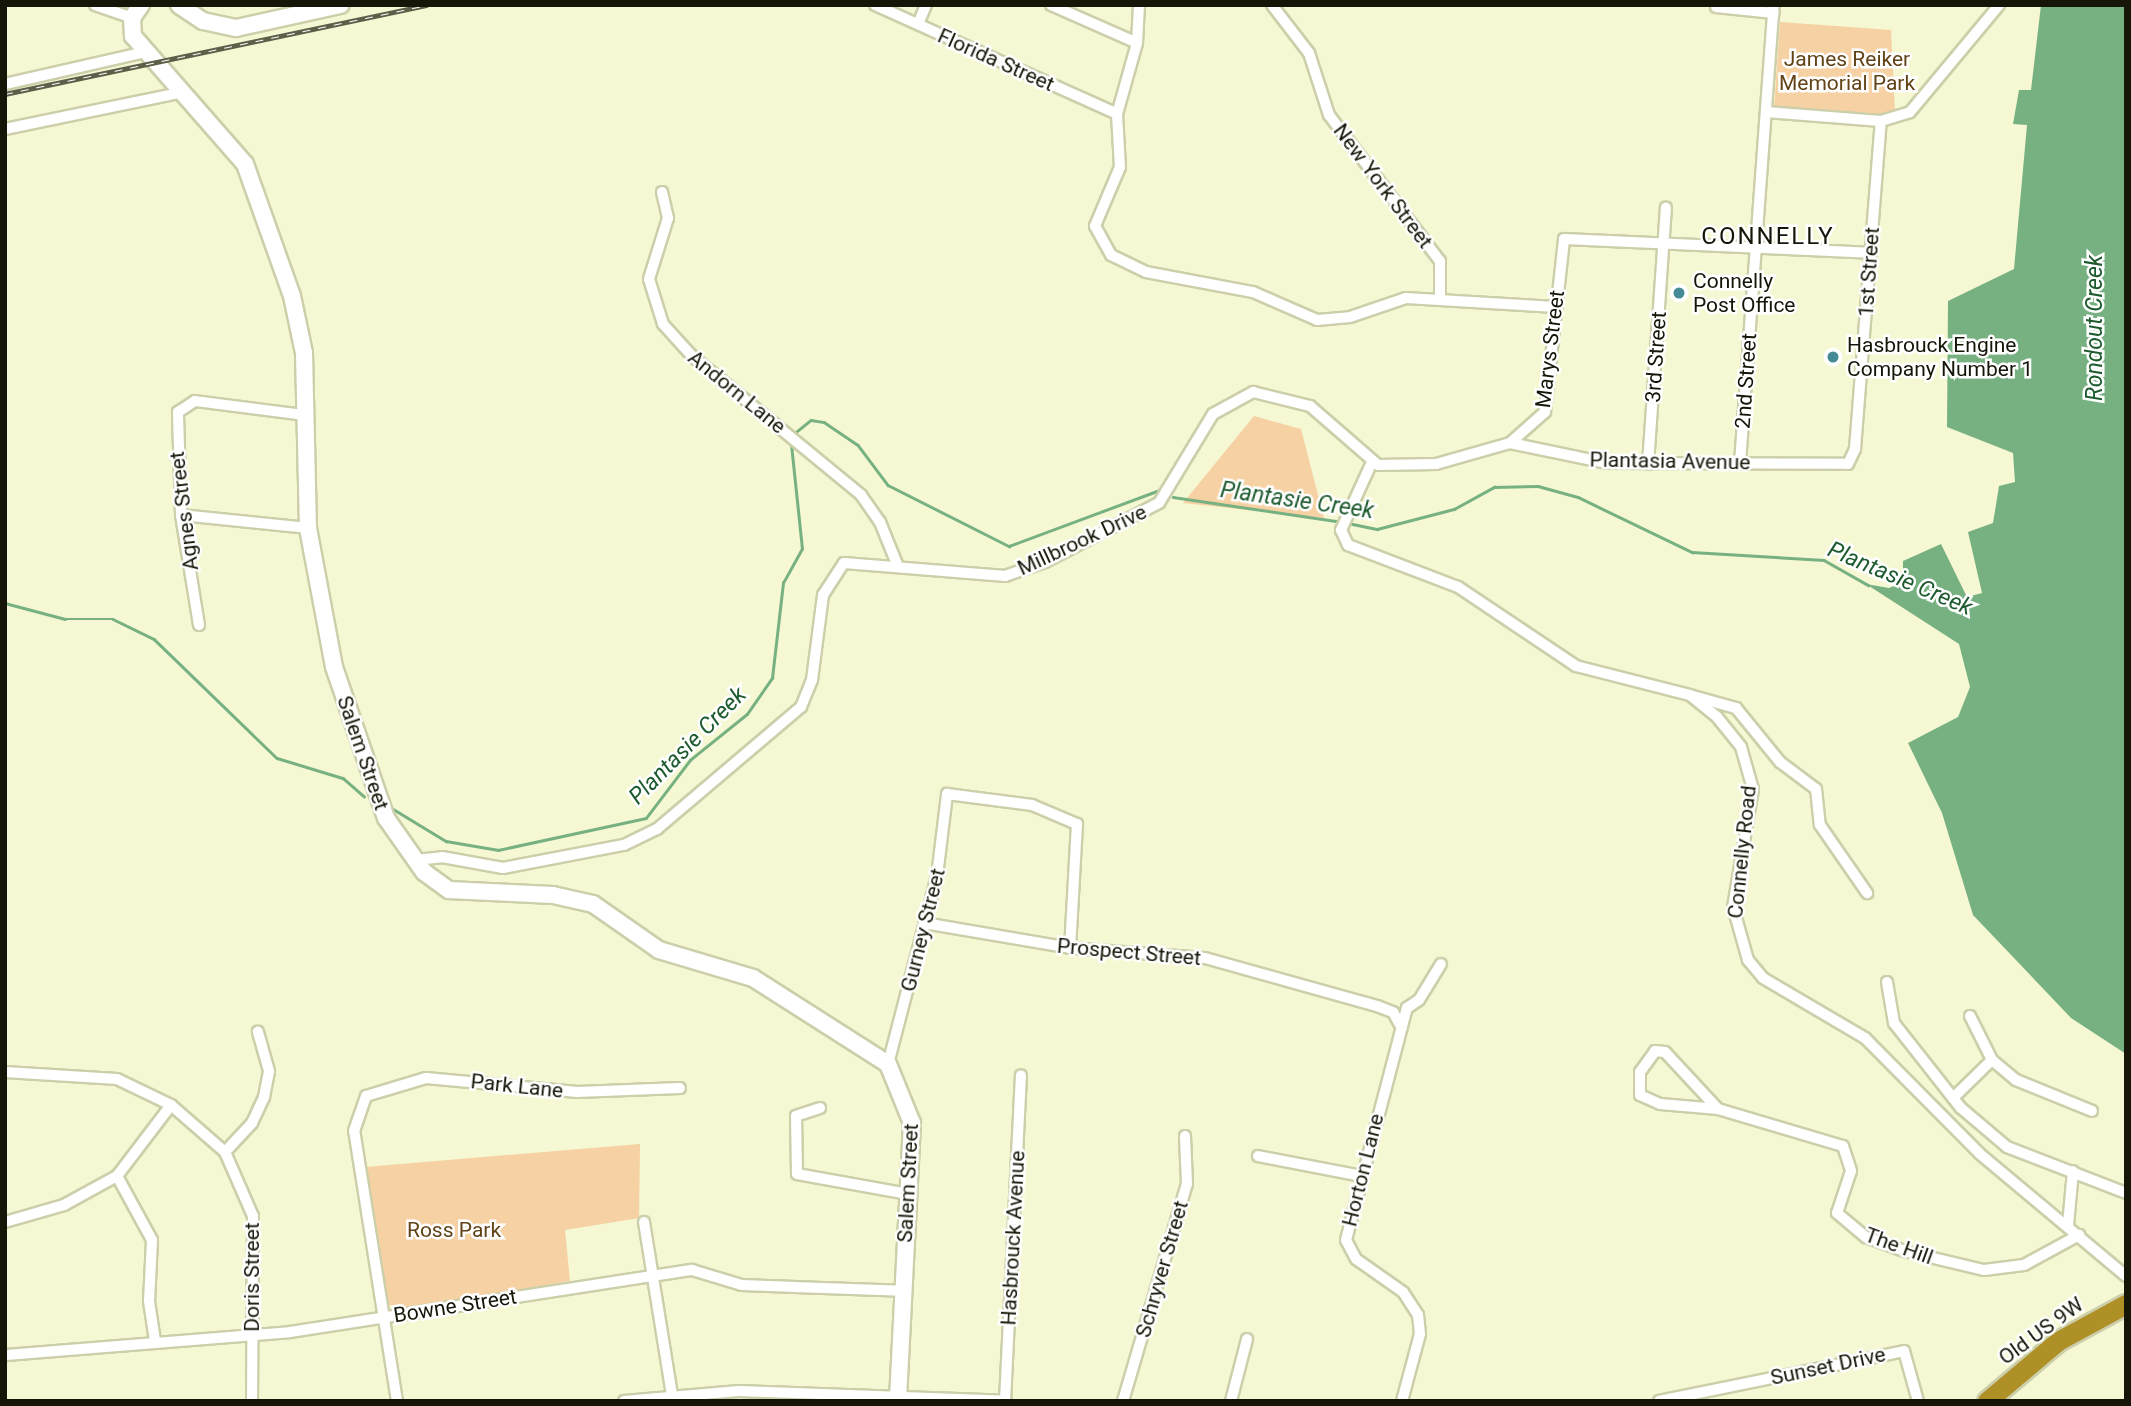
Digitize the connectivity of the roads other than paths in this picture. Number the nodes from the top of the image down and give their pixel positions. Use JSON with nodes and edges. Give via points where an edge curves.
{"nodes":[{"id":1,"x":95,"y":5,"type":"edge"},
{"id":2,"x":179,"y":5,"type":"edge"},
{"id":3,"x":341,"y":5,"type":"edge"},
{"id":4,"x":875,"y":5,"type":"edge"},
{"id":5,"x":926,"y":5,"type":"edge"},
{"id":6,"x":1051,"y":5,"type":"edge"},
{"id":7,"x":1139,"y":5,"type":"edge"},
{"id":8,"x":1999,"y":5,"type":"edge"},
{"id":9,"x":1716,"y":7,"type":"dead end"},
{"id":10,"x":1278,"y":8,"type":"edge"},
{"id":11,"x":1774,"y":9,"type":"edge"},
{"id":12,"x":137,"y":11,"type":"edge"},
{"id":13,"x":918,"y":24,"type":"junction"},
{"id":14,"x":1138,"y":43,"type":"junction"},
{"id":15,"x":142,"y":53,"type":"junction"},
{"id":16,"x":5,"y":84,"type":"edge"},
{"id":17,"x":183,"y":92,"type":"junction"},
{"id":18,"x":1766,"y":112,"type":"junction"},
{"id":19,"x":1117,"y":114,"type":"junction"},
{"id":20,"x":1881,"y":121,"type":"junction"},
{"id":21,"x":5,"y":129,"type":"edge"},
{"id":22,"x":662,"y":192,"type":"dead end"},
{"id":23,"x":1666,"y":208,"type":"dead end"},
{"id":24,"x":1663,"y":245,"type":"junction"},
{"id":25,"x":1755,"y":249,"type":"junction"},
{"id":26,"x":1870,"y":253,"type":"junction"},
{"id":27,"x":1440,"y":297,"type":"junction"},
{"id":28,"x":1556,"y":307,"type":"junction"},
{"id":29,"x":304,"y":415,"type":"junction"},
{"id":30,"x":1510,"y":443,"type":"junction"},
{"id":31,"x":1372,"y":462,"type":"junction"},
{"id":32,"x":1740,"y":463,"type":"junction"},
{"id":33,"x":1648,"y":464,"type":"junction"},
{"id":34,"x":1848,"y":464,"type":"joint"},
{"id":35,"x":181,"y":515,"type":"junction"},
{"id":36,"x":308,"y":528,"type":"junction"},
{"id":37,"x":897,"y":564,"type":"junction"},
{"id":38,"x":199,"y":625,"type":"dead end"},
{"id":39,"x":1690,"y":695,"type":"junction"},
{"id":40,"x":415,"y":860,"type":"junction"},
{"id":41,"x":1867,"y":892,"type":"dead end"},
{"id":42,"x":924,"y":923,"type":"junction"},
{"id":43,"x":1070,"y":948,"type":"junction"},
{"id":44,"x":1441,"y":964,"type":"dead end"},
{"id":45,"x":1888,"y":982,"type":"dead end"},
{"id":46,"x":1970,"y":1016,"type":"dead end"},
{"id":47,"x":1402,"y":1028,"type":"junction"},
{"id":48,"x":257,"y":1032,"type":"dead end"},
{"id":49,"x":1992,"y":1060,"type":"junction"},
{"id":50,"x":888,"y":1063,"type":"junction"},
{"id":51,"x":5,"y":1072,"type":"edge"},
{"id":52,"x":1021,"y":1075,"type":"dead end"},
{"id":53,"x":680,"y":1088,"type":"dead end"},
{"id":54,"x":1953,"y":1098,"type":"junction"},
{"id":55,"x":172,"y":1105,"type":"junction"},
{"id":56,"x":820,"y":1108,"type":"dead end"},
{"id":57,"x":1718,"y":1109,"type":"junction"},
{"id":58,"x":2092,"y":1111,"type":"dead end"},
{"id":59,"x":1185,"y":1136,"type":"dead end"},
{"id":60,"x":225,"y":1152,"type":"junction"},
{"id":61,"x":1258,"y":1156,"type":"dead end"},
{"id":62,"x":2073,"y":1171,"type":"junction"},
{"id":63,"x":117,"y":1176,"type":"junction"},
{"id":64,"x":1362,"y":1176,"type":"junction"},
{"id":65,"x":2126,"y":1193,"type":"edge"},
{"id":66,"x":908,"y":1194,"type":"junction"},
{"id":67,"x":5,"y":1222,"type":"edge"},
{"id":68,"x":644,"y":1222,"type":"dead end"},
{"id":69,"x":2068,"y":1224,"type":"junction"},
{"id":70,"x":2079,"y":1235,"type":"junction"},
{"id":71,"x":653,"y":1276,"type":"junction"},
{"id":72,"x":2126,"y":1276,"type":"edge"},
{"id":73,"x":902,"y":1291,"type":"junction"},
{"id":74,"x":2126,"y":1304,"type":"edge"},
{"id":75,"x":384,"y":1317,"type":"junction"},
{"id":76,"x":252,"y":1334,"type":"junction"},
{"id":77,"x":1247,"y":1339,"type":"dead end"},
{"id":78,"x":155,"y":1341,"type":"junction"},
{"id":79,"x":5,"y":1355,"type":"edge"},
{"id":80,"x":673,"y":1398,"type":"edge"},
{"id":81,"x":898,"y":1398,"type":"edge"},
{"id":82,"x":252,"y":1401,"type":"edge"},
{"id":83,"x":397,"y":1401,"type":"edge"},
{"id":84,"x":624,"y":1401,"type":"edge"},
{"id":85,"x":1006,"y":1401,"type":"edge"},
{"id":86,"x":1123,"y":1401,"type":"edge"},
{"id":87,"x":1231,"y":1401,"type":"edge"},
{"id":88,"x":1402,"y":1401,"type":"edge"},
{"id":89,"x":1660,"y":1401,"type":"edge"},
{"id":90,"x":1917,"y":1401,"type":"edge"},
{"id":91,"x":1987,"y":1401,"type":"edge"}],
"edges":[{"from":1,"to":12,"type":"street"},
{"from":2,"to":3,"type":"street","via":[[203,21],[236,28]]},
{"from":4,"to":13,"type":"street","name":"Florida Street"},
{"from":5,"to":13,"type":"street"},
{"from":6,"to":14,"type":"street"},
{"from":7,"to":14,"type":"street"},
{"from":8,"to":20,"type":"street","via":[[1921,102]]},
{"from":9,"to":11,"type":"street"},
{"from":10,"to":27,"type":"street","name":"New York Street","via":[[1309,53],[1329,115],[1440,261]]},
{"from":11,"to":18,"type":"street","name":"2nd Street"},
{"from":12,"to":15,"type":"street"},
{"from":13,"to":19,"type":"street","name":"Florida Street"},
{"from":14,"to":19,"type":"street"},
{"from":15,"to":16,"type":"street"},
{"from":15,"to":17,"type":"street","name":"Salem Street"},
{"from":17,"to":21,"type":"street"},
{"from":17,"to":29,"type":"street","name":"Salem Street","via":[[228,138],[261,204],[299,321]]},
{"from":18,"to":20,"type":"street"},
{"from":18,"to":25,"type":"street","name":"2nd Street"},
{"from":19,"to":27,"type":"street","via":[[1120,167],[1095,226],[1100,246],[1124,264],[1219,281],[1317,320],[1350,317],[1406,298]]},
{"from":20,"to":26,"type":"street","name":"1st Street"},
{"from":22,"to":37,"type":"street","name":"Andorn Lane","via":[[668,218],[649,279],[663,324],[692,356],[861,495],[880,522]]},
{"from":23,"to":24,"type":"street","name":"3rd Street"},
{"from":24,"to":25,"type":"street"},
{"from":24,"to":28,"type":"street","name":"Marys Street","via":[[1564,239]]},
{"from":24,"to":33,"type":"street","name":"3rd Street"},
{"from":25,"to":26,"type":"street"},
{"from":25,"to":32,"type":"street","name":"2nd Street"},
{"from":26,"to":34,"type":"street","name":"1st Street","via":[[1855,449]]},
{"from":27,"to":28,"type":"street"},
{"from":28,"to":30,"type":"street","name":"Marys Street","via":[[1545,412]]},
{"from":29,"to":35,"type":"street","name":"Agnes Street","via":[[189,402],[175,421]]},
{"from":29,"to":36,"type":"street","name":"Salem Street"},
{"from":30,"to":31,"type":"street","name":"Plantasia Avenue","via":[[1436,464]]},
{"from":30,"to":33,"type":"street","name":"Plantasia Avenue","via":[[1586,460]]},
{"from":31,"to":37,"type":"street","name":"Millbrook Drive","via":[[1310,406],[1253,392],[1213,414],[1159,503],[1045,562],[1005,576]]},
{"from":31,"to":39,"type":"street","via":[[1349,504],[1341,530],[1349,545],[1458,587],[1576,666]]},
{"from":32,"to":33,"type":"street","name":"Plantasia Avenue"},
{"from":32,"to":34,"type":"street","name":"Plantasia Avenue"},
{"from":35,"to":36,"type":"street"},
{"from":35,"to":38,"type":"street","name":"Agnes Street"},
{"from":36,"to":40,"type":"street","name":"Salem Street","via":[[334,667],[363,764],[386,818]]},
{"from":37,"to":40,"type":"street","name":"Millbrook Drive","via":[[850,560],[836,570],[818,612],[812,680],[801,707],[657,829],[624,845],[503,868],[442,857]]},
{"from":39,"to":41,"type":"street","via":[[1736,708],[1780,762],[1816,789],[1820,825]]},
{"from":39,"to":69,"type":"street","name":"Connelly Road","via":[[1741,747],[1753,789],[1733,907],[1748,960],[1763,978],[1866,1038],[1980,1154]]},
{"from":40,"to":50,"type":"street","name":"Salem Street","via":[[439,885],[463,894],[553,895],[593,904],[659,950],[753,978]]},
{"from":42,"to":43,"type":"street","name":"Prospect Street"},
{"from":42,"to":43,"type":"street","name":"Gurney Street","via":[[937,876],[947,794],[1032,805],[1074,820]]},
{"from":42,"to":50,"type":"street","name":"Gurney Street"},
{"from":43,"to":47,"type":"street","name":"Prospect Street","via":[[1205,957],[1377,1006],[1393,1012]]},
{"from":44,"to":47,"type":"street","name":"Horton Lane","via":[[1419,1000],[1407,1008]]},
{"from":45,"to":54,"type":"street","via":[[1894,1023]]},
{"from":46,"to":49,"type":"street"},
{"from":47,"to":64,"type":"street","name":"Horton Lane"},
{"from":48,"to":60,"type":"street","via":[[268,1071],[264,1097],[252,1123]]},
{"from":49,"to":54,"type":"street"},
{"from":49,"to":58,"type":"street","via":[[2040,1095]]},
{"from":50,"to":66,"type":"street","name":"Salem Street","via":[[910,1107]]},
{"from":51,"to":55,"type":"street","name":"Doris Street","via":[[117,1079]]},
{"from":52,"to":85,"type":"street","name":"Hasbrouck Avenue"},
{"from":53,"to":75,"type":"street","name":"Park Lane","via":[[577,1092],[426,1078],[374,1089],[361,1103],[354,1131]]},
{"from":54,"to":62,"type":"street","via":[[2007,1147]]},
{"from":55,"to":60,"type":"street","name":"Doris Street"},
{"from":55,"to":63,"type":"street"},
{"from":56,"to":66,"type":"street","via":[[796,1116],[797,1174]]},
{"from":57,"to":57,"type":"street","name":"The Hill","via":[[1646,1100],[1638,1084],[1646,1060],[1665,1052]]},
{"from":57,"to":70,"type":"street","name":"The Hill","via":[[1843,1146],[1851,1171],[1837,1213],[1866,1237],[1904,1251],[1984,1270],[2034,1261]]},
{"from":59,"to":86,"type":"street","name":"Schryver Street","via":[[1186,1184]]},
{"from":60,"to":76,"type":"street","name":"Doris Street","via":[[253,1216]]},
{"from":61,"to":64,"type":"street"},
{"from":62,"to":65,"type":"street"},
{"from":62,"to":69,"type":"street"},
{"from":63,"to":67,"type":"street","via":[[64,1205]]},
{"from":63,"to":78,"type":"street","via":[[152,1240],[149,1301]]},
{"from":64,"to":88,"type":"street","name":"Horton Lane","via":[[1347,1247],[1403,1292],[1420,1326]]},
{"from":66,"to":73,"type":"street","name":"Salem Street"},
{"from":68,"to":71,"type":"street"},
{"from":69,"to":70,"type":"street","name":"Connelly Road"},
{"from":70,"to":72,"type":"street","name":"Connelly Road"},
{"from":71,"to":73,"type":"street","name":"Bowne Street","via":[[692,1270],[742,1285]]},
{"from":71,"to":75,"type":"street","name":"Bowne Street"},
{"from":71,"to":80,"type":"street"},
{"from":73,"to":81,"type":"street","name":"Salem Street"},
{"from":74,"to":91,"type":"highway","name":"Old US 9W","via":[[2058,1341]]},
{"from":75,"to":76,"type":"street","name":"Bowne Street"},
{"from":75,"to":83,"type":"street"},
{"from":76,"to":78,"type":"street","name":"Bowne Street"},
{"from":76,"to":82,"type":"street","name":"Doris Street"},
{"from":77,"to":87,"type":"street"},
{"from":78,"to":79,"type":"street","name":"Bowne Street"},
{"from":80,"to":81,"type":"street"},
{"from":80,"to":84,"type":"street"},
{"from":81,"to":85,"type":"street"},
{"from":89,"to":90,"type":"street","name":"Sunset Drive","via":[[1904,1351]]}]}
